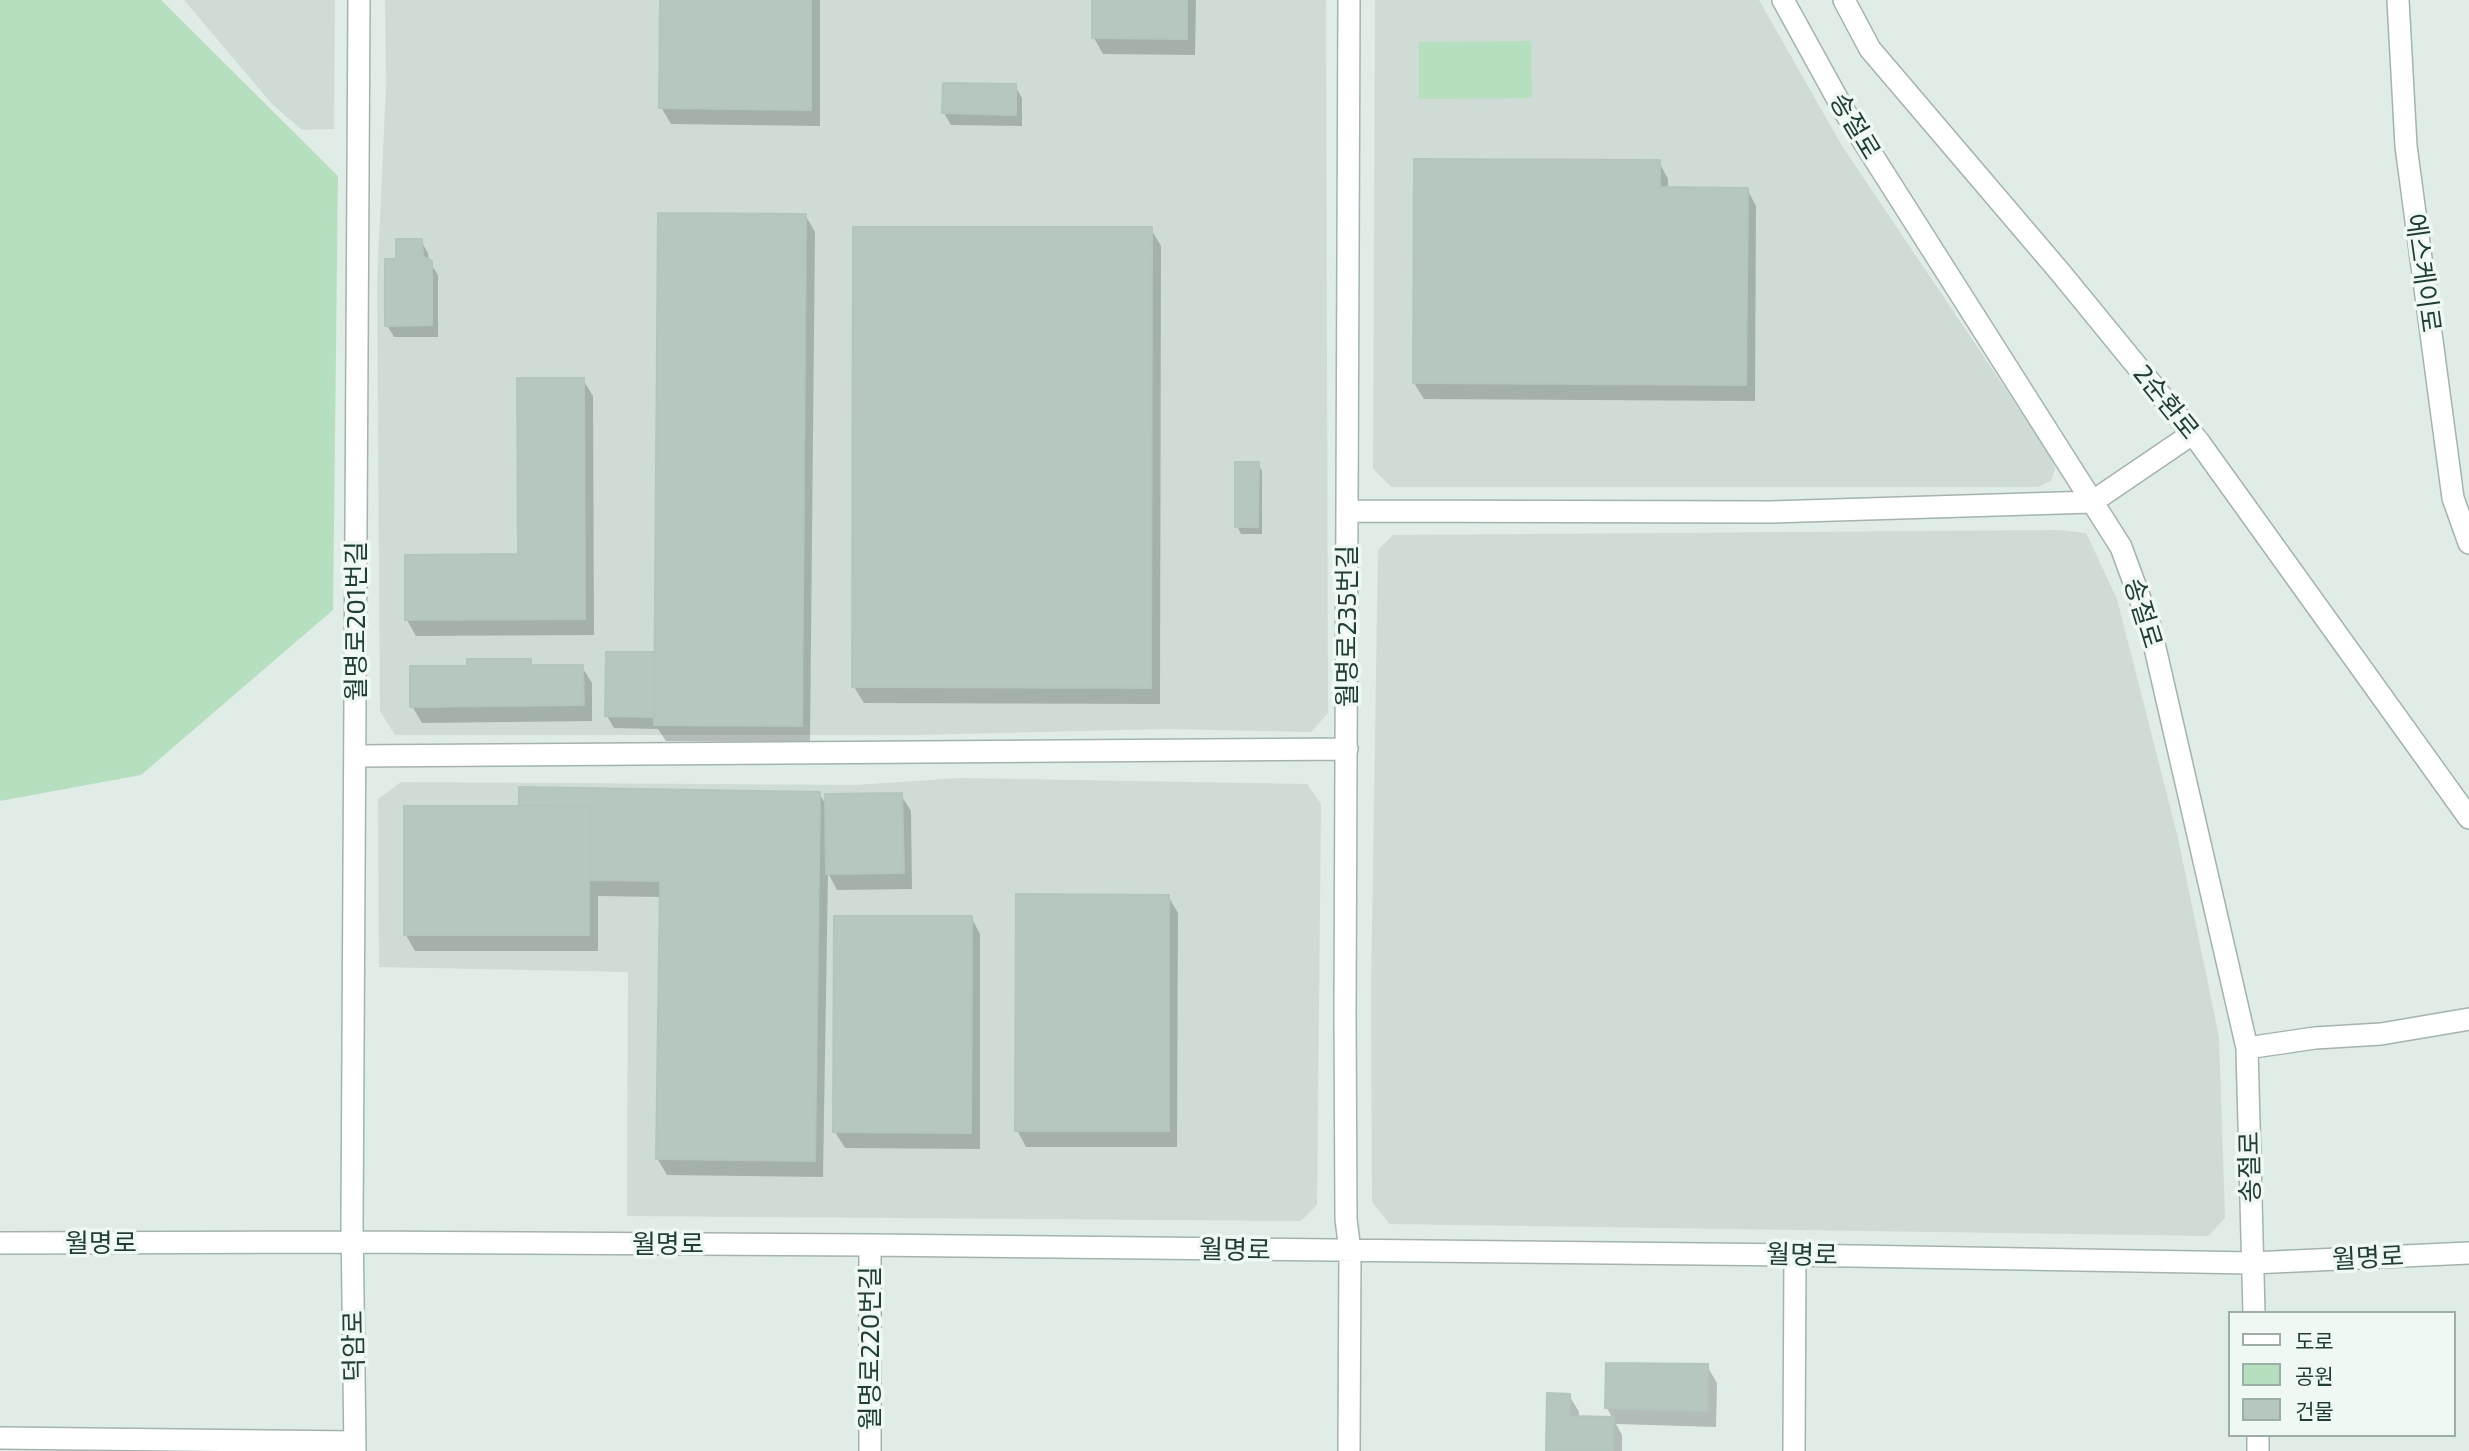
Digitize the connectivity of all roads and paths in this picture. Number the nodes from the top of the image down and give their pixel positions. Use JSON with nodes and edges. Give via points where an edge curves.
{"nodes":[{"id":1,"x":359,"y":0,"type":"edge"},
{"id":2,"x":1349,"y":0,"type":"edge"},
{"id":3,"x":1783,"y":0,"type":"edge"},
{"id":4,"x":1844,"y":0,"type":"edge"},
{"id":5,"x":2398,"y":0,"type":"edge"},
{"id":6,"x":2192,"y":433,"type":"junction"},
{"id":7,"x":2092,"y":502,"type":"junction"},
{"id":8,"x":1347,"y":510,"type":"junction"},
{"id":9,"x":2469,"y":543,"type":"edge"},
{"id":10,"x":1347,"y":749,"type":"junction"},
{"id":11,"x":355,"y":756,"type":"junction"},
{"id":12,"x":2469,"y":818,"type":"edge"},
{"id":13,"x":2469,"y":1019,"type":"edge"},
{"id":14,"x":2247,"y":1048,"type":"junction"},
{"id":15,"x":352,"y":1242,"type":"junction"},
{"id":16,"x":0,"y":1243,"type":"edge"},
{"id":17,"x":870,"y":1245,"type":"junction"},
{"id":18,"x":1350,"y":1251,"type":"junction"},
{"id":19,"x":2469,"y":1253,"type":"edge"},
{"id":20,"x":1795,"y":1255,"type":"junction"},
{"id":21,"x":2252,"y":1263,"type":"junction"},
{"id":22,"x":2254,"y":1311,"type":"edge"},
{"id":23,"x":0,"y":1438,"type":"edge"},
{"id":24,"x":231,"y":1446,"type":"edge"},
{"id":25,"x":355,"y":1447,"type":"edge"},
{"id":26,"x":870,"y":1451,"type":"edge"},
{"id":27,"x":1349,"y":1451,"type":"edge"},
{"id":28,"x":1794,"y":1451,"type":"edge"}],
"edges":[{"from":1,"to":11,"type":"street","name":"월명로201번길"},
{"from":2,"to":8,"type":"street","name":"월명로235번길"},
{"from":3,"to":7,"type":"street","name":"송절로","via":[[1843,109]]},
{"from":4,"to":6,"type":"street","name":"2순환로","via":[[1870,48]]},
{"from":5,"to":9,"type":"street","name":"에스케이로","via":[[2408,160],[2453,498]]},
{"from":6,"to":7,"type":"street"},
{"from":6,"to":12,"type":"street","name":"2순환로"},
{"from":7,"to":8,"type":"street","via":[[1771,512]]},
{"from":7,"to":14,"type":"street","name":"송절로","via":[[2121,547],[2150,626]]},
{"from":8,"to":10,"type":"street","name":"월명로235번길"},
{"from":10,"to":11,"type":"street"},
{"from":10,"to":18,"type":"street","name":"월명로235번길","via":[[1346,1219]]},
{"from":11,"to":15,"type":"street","name":"월명로201번길"},
{"from":13,"to":14,"type":"street"},
{"from":14,"to":21,"type":"street","name":"송절로"},
{"from":15,"to":16,"type":"street","name":"월명로"},
{"from":15,"to":17,"type":"street","name":"월명로"},
{"from":15,"to":25,"type":"street","name":"덕암로"},
{"from":17,"to":18,"type":"street","name":"월명로"},
{"from":17,"to":26,"type":"street","name":"월명로220번길"},
{"from":18,"to":20,"type":"street","name":"월명로"},
{"from":18,"to":27,"type":"street","name":"월명로235번길"},
{"from":19,"to":21,"type":"street","name":"월명로"},
{"from":20,"to":21,"type":"street","name":"월명로"},
{"from":20,"to":28,"type":"street"},
{"from":21,"to":22,"type":"street","name":"송절로"},
{"from":23,"to":24,"type":"street"},
{"from":24,"to":25,"type":"street"}]}
